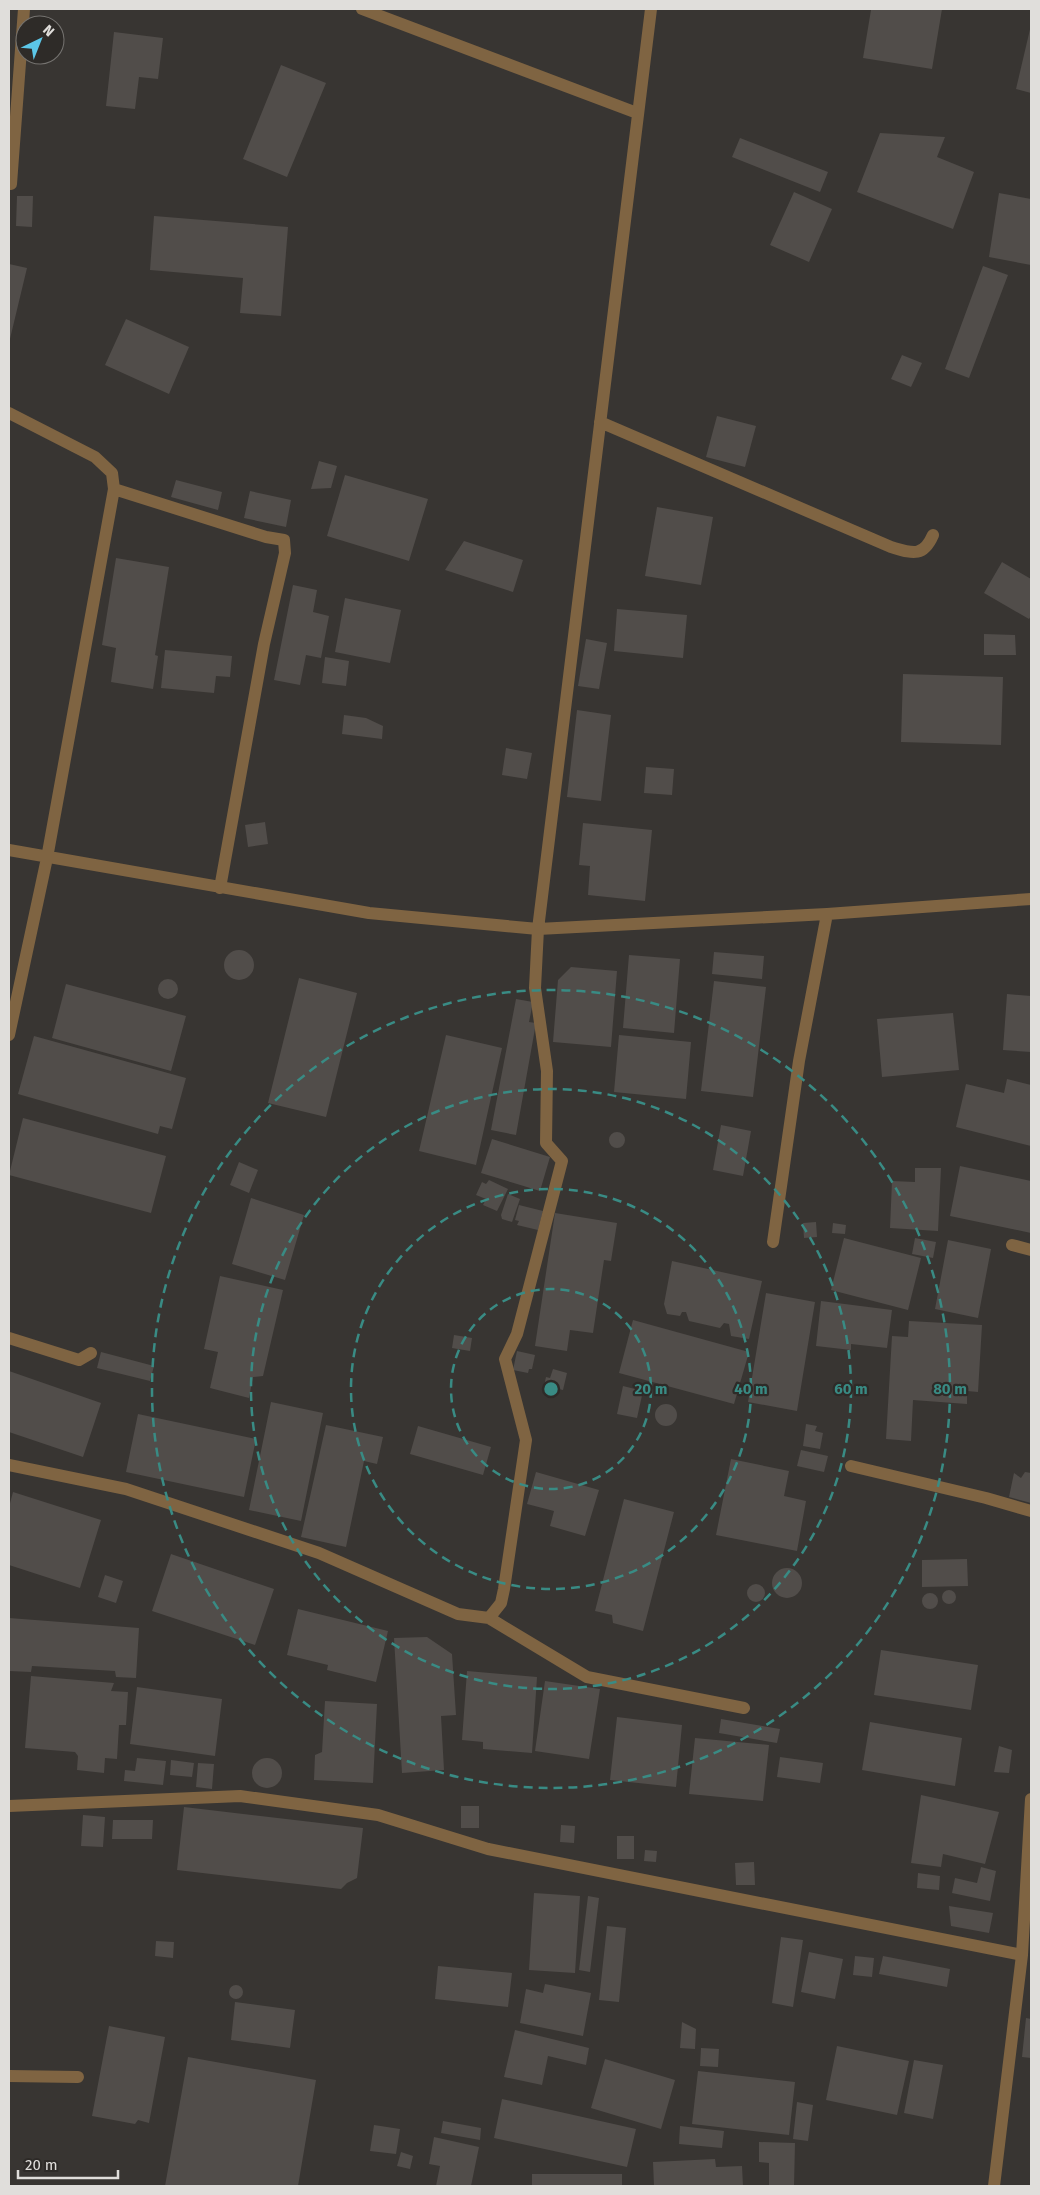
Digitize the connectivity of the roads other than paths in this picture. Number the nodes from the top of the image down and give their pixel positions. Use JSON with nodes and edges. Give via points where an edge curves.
{"nodes":[{"id":1,"x":24,"y":9,"type":"edge"},
{"id":2,"x":362,"y":9,"type":"edge"},
{"id":3,"x":651,"y":9,"type":"edge"},
{"id":4,"x":637,"y":112,"type":"junction"},
{"id":5,"x":11,"y":184,"type":"dead end"},
{"id":6,"x":9,"y":413,"type":"edge"},
{"id":7,"x":600,"y":422,"type":"junction"},
{"id":8,"x":114,"y":489,"type":"junction"},
{"id":9,"x":932,"y":535,"type":"dead end"},
{"id":10,"x":9,"y":850,"type":"edge"},
{"id":11,"x":47,"y":858,"type":"junction"},
{"id":12,"x":220,"y":888,"type":"junction"},
{"id":13,"x":1031,"y":899,"type":"edge"},
{"id":14,"x":827,"y":914,"type":"junction"},
{"id":15,"x":538,"y":928,"type":"junction"},
{"id":16,"x":9,"y":1035,"type":"edge"},
{"id":17,"x":773,"y":1242,"type":"dead end"},
{"id":18,"x":1012,"y":1245,"type":"dead end"},
{"id":19,"x":1031,"y":1250,"type":"edge"},
{"id":20,"x":9,"y":1338,"type":"edge"},
{"id":21,"x":91,"y":1353,"type":"dead end"},
{"id":22,"x":9,"y":1465,"type":"edge"},
{"id":23,"x":851,"y":1466,"type":"dead end"},
{"id":24,"x":1031,"y":1511,"type":"edge"},
{"id":25,"x":489,"y":1618,"type":"junction"},
{"id":26,"x":744,"y":1708,"type":"dead end"},
{"id":27,"x":1031,"y":1799,"type":"edge"},
{"id":28,"x":9,"y":1806,"type":"edge"},
{"id":29,"x":1022,"y":1955,"type":"junction"},
{"id":30,"x":9,"y":2076,"type":"edge"},
{"id":31,"x":78,"y":2077,"type":"dead end"},
{"id":32,"x":994,"y":2186,"type":"edge"}],
"edges":[{"from":1,"to":5,"type":"street"},
{"from":2,"to":4,"type":"street"},
{"from":3,"to":4,"type":"street"},
{"from":4,"to":7,"type":"street"},
{"from":6,"to":8,"type":"street","via":[[95,457],[112,473]]},
{"from":7,"to":9,"type":"street","via":[[891,547],[921,552],[928,546]]},
{"from":7,"to":15,"type":"street"},
{"from":8,"to":11,"type":"street"},
{"from":8,"to":12,"type":"street","via":[[284,540],[285,553],[264,644]]},
{"from":10,"to":11,"type":"street"},
{"from":11,"to":12,"type":"street"},
{"from":11,"to":16,"type":"street"},
{"from":12,"to":15,"type":"street","via":[[370,913]]},
{"from":13,"to":14,"type":"street"},
{"from":14,"to":15,"type":"street"},
{"from":14,"to":17,"type":"street","via":[[799,1061]]},
{"from":15,"to":25,"type":"street","via":[[535,988],[547,1071],[546,1143],[562,1161],[517,1334],[505,1359],[526,1440],[504,1589],[501,1603]]},
{"from":18,"to":19,"type":"street"},
{"from":20,"to":21,"type":"street","via":[[79,1360]]},
{"from":22,"to":25,"type":"street","via":[[126,1489],[319,1552],[458,1614]]},
{"from":23,"to":24,"type":"street"},
{"from":25,"to":26,"type":"street","via":[[587,1677]]},
{"from":27,"to":29,"type":"street"},
{"from":28,"to":29,"type":"street","via":[[240,1796],[378,1815],[488,1849]]},
{"from":29,"to":32,"type":"street"},
{"from":30,"to":31,"type":"street"}]}
